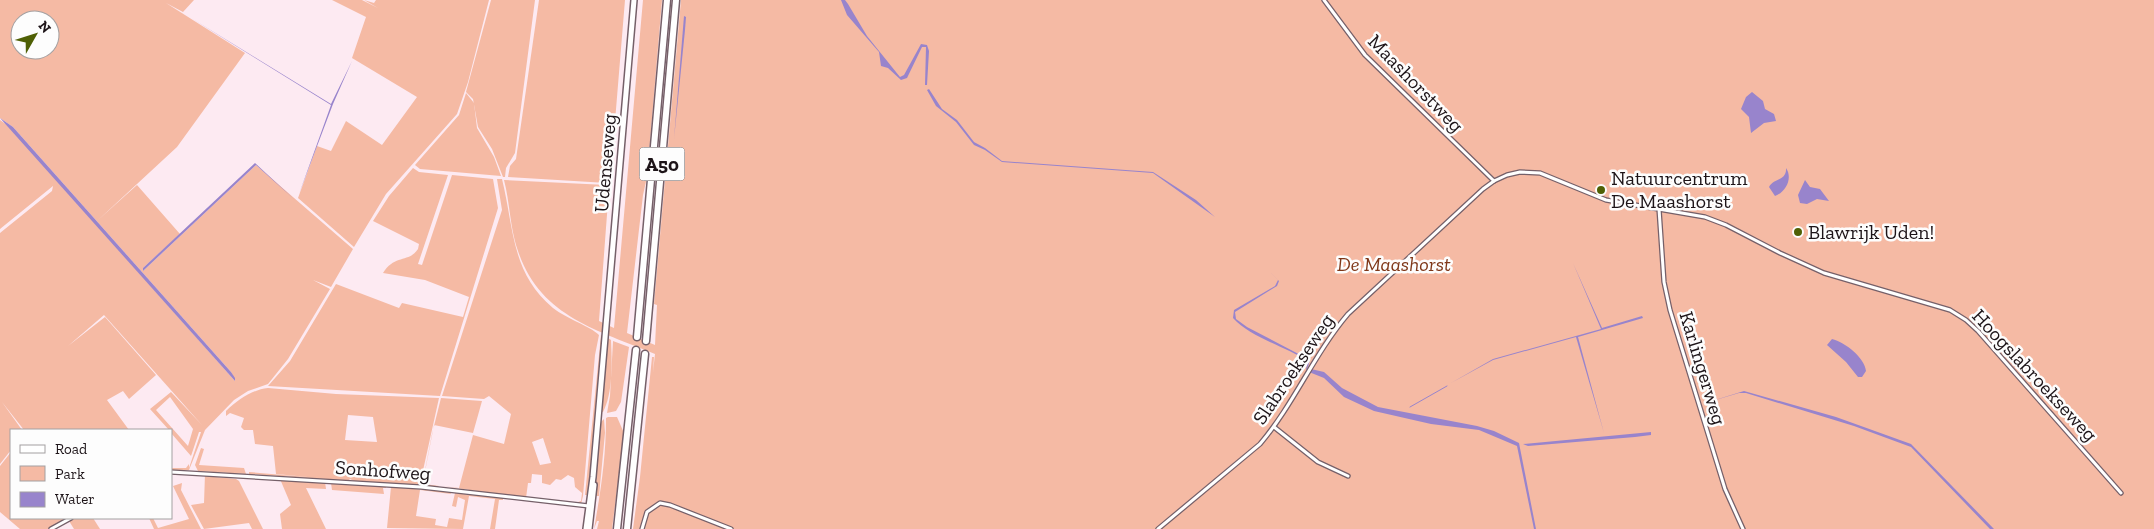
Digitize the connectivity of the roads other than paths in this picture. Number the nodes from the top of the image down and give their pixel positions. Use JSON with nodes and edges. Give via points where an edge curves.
{"nodes":[{"id":1,"x":634,"y":0,"type":"edge"},
{"id":2,"x":667,"y":0,"type":"edge"},
{"id":3,"x":676,"y":0,"type":"edge"},
{"id":4,"x":1324,"y":0,"type":"edge"},
{"id":5,"x":1494,"y":181,"type":"junction"},
{"id":6,"x":1658,"y":209,"type":"junction"},
{"id":7,"x":637,"y":337,"type":"dead end"},
{"id":8,"x":646,"y":341,"type":"dead end"},
{"id":9,"x":636,"y":350,"type":"dead end"},
{"id":10,"x":645,"y":354,"type":"dead end"},
{"id":11,"x":1274,"y":427,"type":"junction"},
{"id":12,"x":172,"y":472,"type":"edge"},
{"id":13,"x":1348,"y":476,"type":"dead end"},
{"id":14,"x":2121,"y":493,"type":"dead end"},
{"id":15,"x":590,"y":507,"type":"junction"},
{"id":16,"x":69,"y":519,"type":"edge"},
{"id":17,"x":51,"y":529,"type":"edge"},
{"id":18,"x":588,"y":529,"type":"edge"},
{"id":19,"x":617,"y":529,"type":"edge"},
{"id":20,"x":627,"y":529,"type":"edge"},
{"id":21,"x":642,"y":529,"type":"edge"},
{"id":22,"x":732,"y":529,"type":"edge"},
{"id":23,"x":1158,"y":529,"type":"edge"},
{"id":24,"x":1743,"y":529,"type":"edge"}],
"edges":[{"from":1,"to":15,"type":"street","name":"Udenseweg"},
{"from":2,"to":7,"type":"highway","number":"A50"},
{"from":3,"to":8,"type":"highway","number":"A50"},
{"from":4,"to":5,"type":"street","name":"Maashorstweg","via":[[1365,54]]},
{"from":5,"to":6,"type":"street","name":"Slabroekseweg","via":[[1520,172],[1540,173],[1596,198]]},
{"from":5,"to":11,"type":"street","name":"Slabroekseweg","via":[[1348,314],[1329,338]]},
{"from":6,"to":14,"type":"street","name":"Hoogslabroekseweg","via":[[1716,221],[1839,278],[1959,315],[1978,331]]},
{"from":6,"to":24,"type":"street","name":"Karlingerweg","via":[[1664,282],[1670,310],[1724,489]]},
{"from":9,"to":19,"type":"highway"},
{"from":10,"to":20,"type":"highway"},
{"from":11,"to":13,"type":"street","via":[[1318,462]]},
{"from":11,"to":23,"type":"street","name":"Slabroekseweg","via":[[1252,452]]},
{"from":12,"to":15,"type":"street","name":"Sonhofweg","via":[[421,487]]},
{"from":15,"to":18,"type":"street","name":"Udenseweg"},
{"from":16,"to":17,"type":"street"},
{"from":21,"to":22,"type":"street","via":[[647,512],[660,503]]}]}
